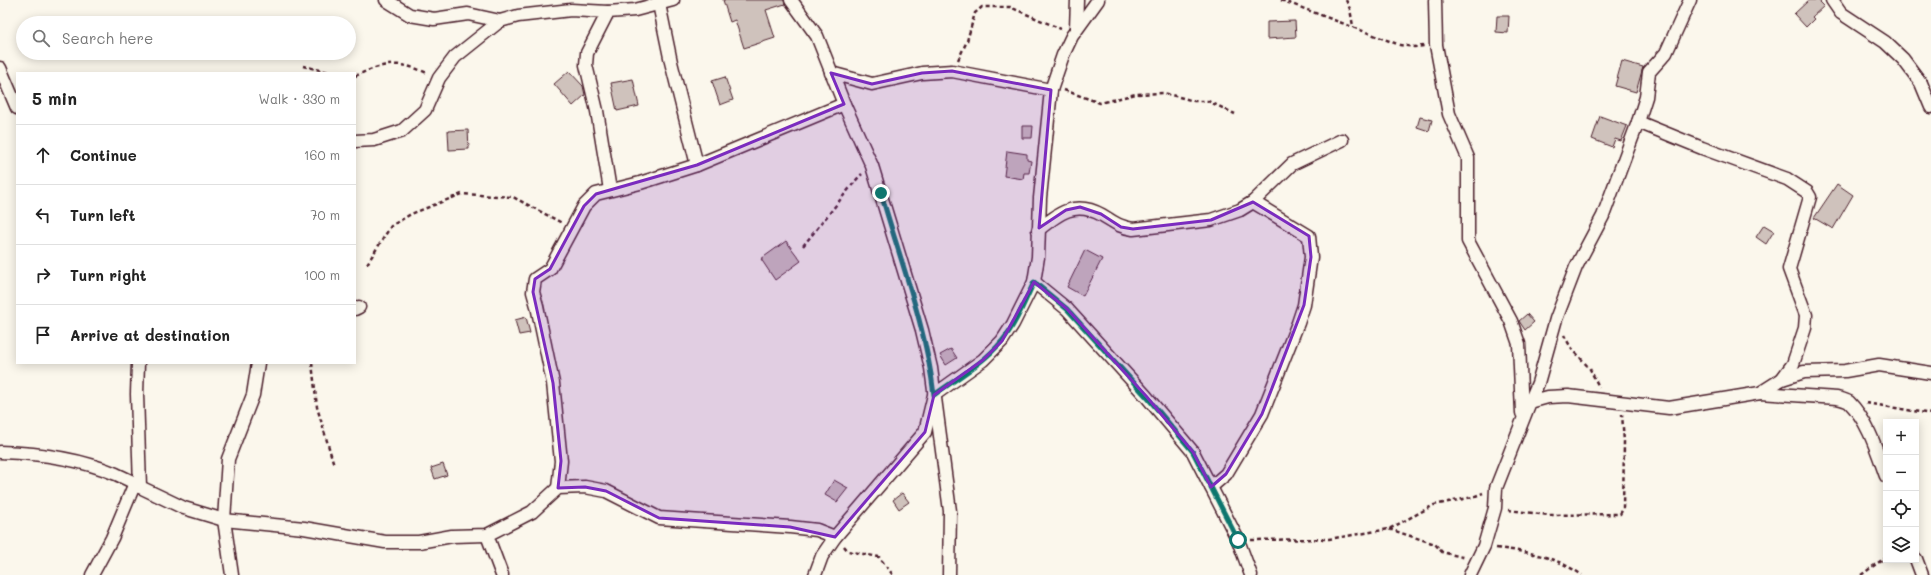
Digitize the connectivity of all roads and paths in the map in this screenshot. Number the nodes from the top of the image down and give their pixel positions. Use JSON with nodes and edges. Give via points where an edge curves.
{"nodes":[{"id":1,"x":386,"y":0,"type":"edge"},
{"id":2,"x":673,"y":0,"type":"edge"},
{"id":3,"x":792,"y":0,"type":"edge"},
{"id":4,"x":1077,"y":0,"type":"edge"},
{"id":5,"x":1098,"y":0,"type":"edge"},
{"id":6,"x":1281,"y":0,"type":"edge"},
{"id":7,"x":1294,"y":0,"type":"edge"},
{"id":8,"x":1346,"y":0,"type":"edge"},
{"id":9,"x":1435,"y":0,"type":"edge"},
{"id":10,"x":1690,"y":0,"type":"edge"},
{"id":11,"x":1832,"y":0,"type":"edge"},
{"id":12,"x":659,"y":4,"type":"junction"},
{"id":13,"x":1296,"y":5,"type":"junction"},
{"id":14,"x":608,"y":12,"type":"junction"},
{"id":15,"x":500,"y":20,"type":"junction"},
{"id":16,"x":1353,"y":26,"type":"junction"},
{"id":17,"x":1074,"y":33,"type":"junction"},
{"id":18,"x":1436,"y":45,"type":"junction"},
{"id":19,"x":303,"y":66,"type":"dead end"},
{"id":20,"x":0,"y":68,"type":"edge"},
{"id":21,"x":952,"y":71,"type":"junction"},
{"id":22,"x":329,"y":72,"type":"edge"},
{"id":23,"x":831,"y":73,"type":"junction"},
{"id":24,"x":356,"y":76,"type":"edge"},
{"id":25,"x":439,"y":78,"type":"junction"},
{"id":26,"x":1051,"y":90,"type":"junction"},
{"id":27,"x":844,"y":104,"type":"junction"},
{"id":28,"x":16,"y":106,"type":"edge"},
{"id":29,"x":1931,"y":107,"type":"edge"},
{"id":30,"x":1235,"y":114,"type":"dead end"},
{"id":31,"x":1638,"y":122,"type":"junction"},
{"id":32,"x":1342,"y":140,"type":"dead end"},
{"id":33,"x":356,"y":142,"type":"edge"},
{"id":34,"x":697,"y":165,"type":"junction"},
{"id":35,"x":872,"y":166,"type":"junction"},
{"id":36,"x":610,"y":190,"type":"junction"},
{"id":37,"x":1254,"y":202,"type":"junction"},
{"id":38,"x":572,"y":230,"type":"junction"},
{"id":39,"x":1038,"y":230,"type":"junction"},
{"id":40,"x":803,"y":246,"type":"dead end"},
{"id":41,"x":367,"y":264,"type":"dead end"},
{"id":42,"x":1034,"y":282,"type":"junction"},
{"id":43,"x":1556,"y":319,"type":"junction"},
{"id":44,"x":138,"y":364,"type":"edge"},
{"id":45,"x":258,"y":364,"type":"edge"},
{"id":46,"x":312,"y":364,"type":"edge"},
{"id":47,"x":1931,"y":373,"type":"edge"},
{"id":48,"x":1782,"y":379,"type":"junction"},
{"id":49,"x":1760,"y":394,"type":"junction"},
{"id":50,"x":934,"y":395,"type":"junction"},
{"id":51,"x":1606,"y":401,"type":"junction"},
{"id":52,"x":1848,"y":401,"type":"junction"},
{"id":53,"x":1530,"y":402,"type":"junction"},
{"id":54,"x":1621,"y":404,"type":"junction"},
{"id":55,"x":1931,"y":414,"type":"edge"},
{"id":56,"x":1522,"y":420,"type":"junction"},
{"id":57,"x":0,"y":452,"type":"edge"},
{"id":58,"x":334,"y":465,"type":"dead end"},
{"id":59,"x":1883,"y":468,"type":"edge"},
{"id":60,"x":138,"y":485,"type":"junction"},
{"id":61,"x":1211,"y":487,"type":"junction"},
{"id":62,"x":558,"y":488,"type":"junction"},
{"id":63,"x":1496,"y":488,"type":"junction"},
{"id":64,"x":1495,"y":508,"type":"junction"},
{"id":65,"x":224,"y":520,"type":"junction"},
{"id":66,"x":1389,"y":529,"type":"junction"},
{"id":67,"x":487,"y":535,"type":"junction"},
{"id":68,"x":836,"y":537,"type":"junction"},
{"id":69,"x":1238,"y":540,"type":"junction"},
{"id":70,"x":1484,"y":546,"type":"junction"},
{"id":71,"x":1883,"y":559,"type":"edge"},
{"id":72,"x":1478,"y":562,"type":"junction"},
{"id":73,"x":1918,"y":563,"type":"edge"},
{"id":74,"x":92,"y":575,"type":"edge"},
{"id":75,"x":232,"y":575,"type":"edge"},
{"id":76,"x":502,"y":575,"type":"edge"},
{"id":77,"x":815,"y":575,"type":"edge"},
{"id":78,"x":893,"y":575,"type":"edge"},
{"id":79,"x":949,"y":575,"type":"edge"},
{"id":80,"x":1251,"y":575,"type":"edge"},
{"id":81,"x":1470,"y":575,"type":"edge"},
{"id":82,"x":1582,"y":575,"type":"edge"},
{"id":83,"x":1861,"y":575,"type":"edge"},
{"id":84,"x":1922,"y":575,"type":"edge"}],
"edges":[{"from":1,"to":15,"type":"street","via":[[410,15],[434,19],[468,14]]},
{"from":2,"to":12,"type":"street"},
{"from":3,"to":23,"type":"street","via":[[816,36]]},
{"from":4,"to":17,"type":"street"},
{"from":5,"to":17,"type":"street"},
{"from":6,"to":13,"type":"path"},
{"from":7,"to":13,"type":"path"},
{"from":8,"to":16,"type":"path"},
{"from":9,"to":18,"type":"street"},
{"from":10,"to":31,"type":"street","via":[[1666,53],[1649,72],[1646,97]]},
{"from":11,"to":29,"type":"street","via":[[1841,13],[1885,42],[1903,59],[1921,83]]},
{"from":12,"to":14,"type":"street","via":[[635,10]]},
{"from":12,"to":34,"type":"street"},
{"from":13,"to":16,"type":"path"},
{"from":14,"to":15,"type":"street","via":[[571,10]]},
{"from":14,"to":36,"type":"street","via":[[587,53],[586,64],[597,111]]},
{"from":15,"to":25,"type":"street","via":[[455,58]]},
{"from":16,"to":18,"type":"path","via":[[1400,45]]},
{"from":17,"to":21,"type":"path","via":[[1010,7],[982,7],[975,13],[967,41]]},
{"from":17,"to":26,"type":"street"},
{"from":18,"to":56,"type":"street","via":[[1449,114],[1468,158],[1468,241],[1511,321],[1519,344]]},
{"from":19,"to":22,"type":"path"},
{"from":20,"to":28,"type":"street"},
{"from":21,"to":23,"type":"street","via":[[922,73],[872,84]]},
{"from":21,"to":26,"type":"street"},
{"from":23,"to":27,"type":"street"},
{"from":24,"to":25,"type":"path","via":[[378,66],[408,65]]},
{"from":25,"to":33,"type":"street","via":[[425,110],[402,131],[374,140]]},
{"from":26,"to":30,"type":"path","via":[[1067,90],[1100,103],[1136,94],[1164,93],[1194,101],[1208,101]]},
{"from":26,"to":39,"type":"street"},
{"from":27,"to":34,"type":"street"},
{"from":27,"to":35,"type":"street"},
{"from":31,"to":43,"type":"street","via":[[1603,216],[1576,267]]},
{"from":31,"to":48,"type":"street","via":[[1787,179],[1807,192],[1810,197],[1789,269],[1806,315],[1793,364]]},
{"from":32,"to":37,"type":"street","via":[[1292,164]]},
{"from":34,"to":36,"type":"street","via":[[640,184]]},
{"from":35,"to":40,"type":"path","via":[[857,179]]},
{"from":35,"to":50,"type":"street","via":[[922,330]]},
{"from":36,"to":38,"type":"street","via":[[596,194],[584,206]]},
{"from":37,"to":39,"type":"street","via":[[1211,220],[1133,228],[1121,227],[1101,214],[1080,207],[1066,210]]},
{"from":37,"to":61,"type":"street","via":[[1308,236],[1311,257],[1304,305],[1262,414],[1226,474]]},
{"from":38,"to":41,"type":"path","via":[[513,197],[462,194],[411,214],[390,226]]},
{"from":38,"to":62,"type":"street","via":[[550,269],[535,279],[533,292],[553,383],[561,461]]},
{"from":39,"to":42,"type":"street","via":[[1038,257]]},
{"from":42,"to":50,"type":"street","via":[[1002,341],[983,360]]},
{"from":42,"to":61,"type":"street","via":[[1067,309],[1146,396],[1193,452]]},
{"from":43,"to":51,"type":"path","via":[[1570,346],[1590,369]]},
{"from":43,"to":53,"type":"street"},
{"from":44,"to":60,"type":"street"},
{"from":45,"to":65,"type":"street","via":[[253,395],[228,459]]},
{"from":46,"to":58,"type":"path","via":[[317,407]]},
{"from":47,"to":48,"type":"street","via":[[1879,365],[1845,371],[1804,372]]},
{"from":48,"to":49,"type":"street"},
{"from":49,"to":52,"type":"street","via":[[1838,398]]},
{"from":49,"to":54,"type":"street","via":[[1669,408]]},
{"from":50,"to":68,"type":"street","via":[[925,432]]},
{"from":50,"to":79,"type":"street","via":[[950,511]]},
{"from":51,"to":53,"type":"street","via":[[1568,396],[1548,397]]},
{"from":51,"to":54,"type":"street"},
{"from":52,"to":55,"type":"path"},
{"from":52,"to":59,"type":"street","via":[[1861,419]]},
{"from":53,"to":56,"type":"street"},
{"from":54,"to":64,"type":"path","via":[[1624,442],[1623,509],[1620,514],[1548,515]]},
{"from":56,"to":63,"type":"street"},
{"from":57,"to":60,"type":"street","via":[[67,458],[96,466]]},
{"from":60,"to":65,"type":"street","via":[[184,508]]},
{"from":60,"to":74,"type":"street"},
{"from":61,"to":69,"type":"street"},
{"from":62,"to":67,"type":"street","via":[[532,512]]},
{"from":62,"to":68,"type":"street","via":[[585,487],[606,491],[659,518],[790,527],[817,530]]},
{"from":63,"to":64,"type":"street"},
{"from":63,"to":66,"type":"path","via":[[1473,498],[1434,505]]},
{"from":64,"to":70,"type":"street"},
{"from":65,"to":67,"type":"street","via":[[304,528],[385,542],[419,542],[452,536]]},
{"from":65,"to":75,"type":"street"},
{"from":66,"to":69,"type":"path","via":[[1328,540]]},
{"from":66,"to":72,"type":"path","via":[[1435,544],[1442,552]]},
{"from":67,"to":76,"type":"street"},
{"from":68,"to":77,"type":"street","via":[[822,556]]},
{"from":68,"to":78,"type":"path","via":[[848,551],[879,557]]},
{"from":69,"to":80,"type":"street"},
{"from":70,"to":72,"type":"street"},
{"from":70,"to":82,"type":"path","via":[[1535,553],[1565,564]]},
{"from":71,"to":83,"type":"path"},
{"from":72,"to":81,"type":"street"},
{"from":73,"to":84,"type":"street"}]}
